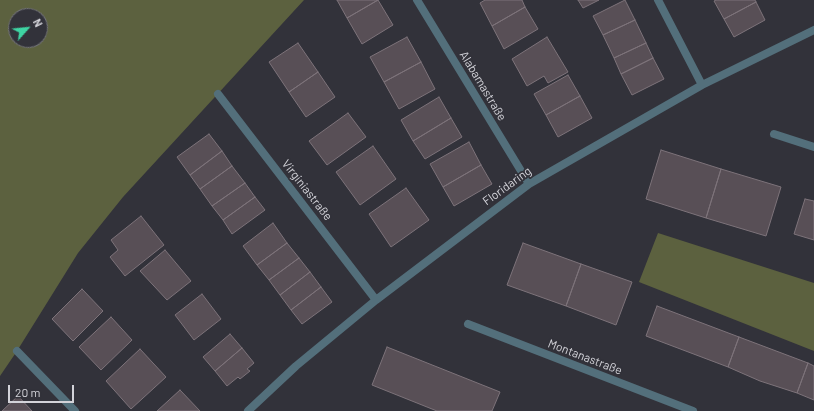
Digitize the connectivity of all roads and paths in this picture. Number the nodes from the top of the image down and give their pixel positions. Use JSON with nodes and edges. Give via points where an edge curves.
{"nodes":[{"id":1,"x":417,"y":0,"type":"edge"},
{"id":2,"x":658,"y":0,"type":"edge"},
{"id":3,"x":814,"y":30,"type":"edge"},
{"id":4,"x":702,"y":85,"type":"junction"},
{"id":5,"x":218,"y":94,"type":"dead end"},
{"id":6,"x":774,"y":134,"type":"dead end"},
{"id":7,"x":814,"y":147,"type":"edge"},
{"id":8,"x":529,"y":184,"type":"junction"},
{"id":9,"x":376,"y":300,"type":"junction"},
{"id":10,"x":468,"y":324,"type":"dead end"},
{"id":11,"x":17,"y":352,"type":"dead end"},
{"id":12,"x":75,"y":411,"type":"edge"},
{"id":13,"x":248,"y":411,"type":"edge"},
{"id":14,"x":693,"y":411,"type":"edge"}],
"edges":[{"from":1,"to":8,"type":"street","name":"Alabamastraße"},
{"from":2,"to":4,"type":"street"},
{"from":3,"to":4,"type":"street","name":"Floridaring"},
{"from":4,"to":8,"type":"street","name":"Floridaring"},
{"from":5,"to":9,"type":"street","name":"Virginiastraße"},
{"from":6,"to":7,"type":"street"},
{"from":8,"to":9,"type":"street","name":"Floridaring"},
{"from":9,"to":13,"type":"street","name":"Floridaring","via":[[296,366]]},
{"from":10,"to":14,"type":"street","name":"Montanastraße"},
{"from":11,"to":12,"type":"street"}]}
